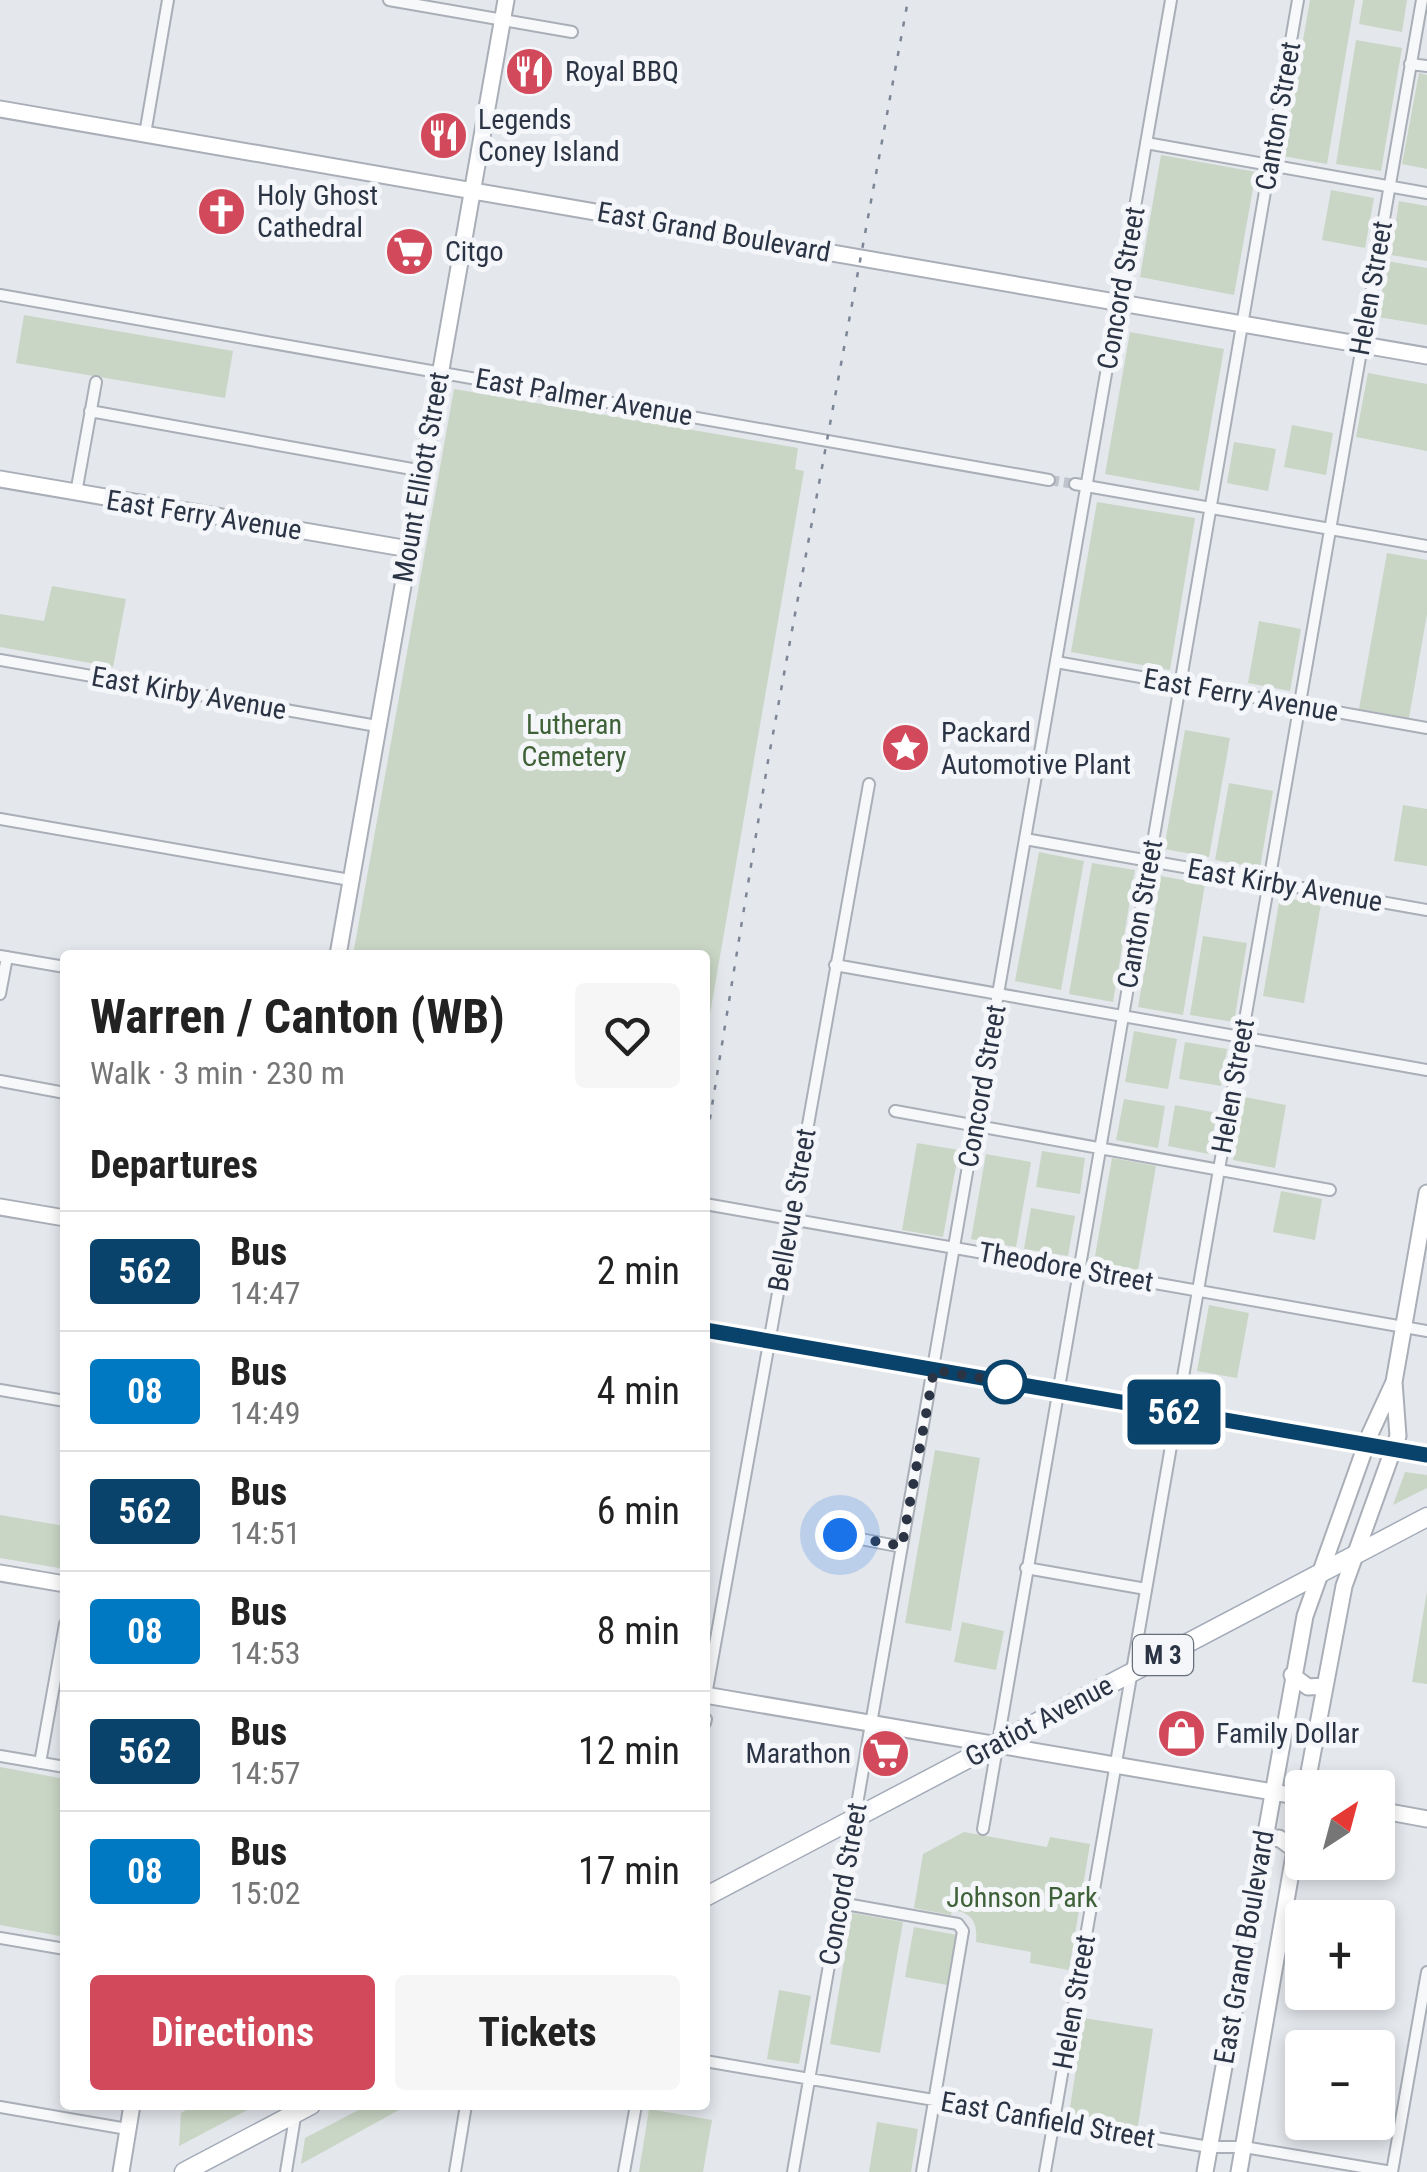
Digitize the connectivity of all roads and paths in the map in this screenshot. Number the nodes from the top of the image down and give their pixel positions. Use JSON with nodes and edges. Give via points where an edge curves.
{"nodes":[{"id":1,"x":168,"y":0,"type":"edge"},
{"id":2,"x":389,"y":0,"type":"edge"},
{"id":3,"x":506,"y":0,"type":"edge"},
{"id":4,"x":1171,"y":0,"type":"edge"},
{"id":5,"x":1298,"y":0,"type":"edge"},
{"id":6,"x":1422,"y":0,"type":"edge"},
{"id":7,"x":503,"y":20,"type":"junction"},
{"id":8,"x":572,"y":32,"type":"dead end"},
{"id":9,"x":1410,"y":64,"type":"junction"},
{"id":10,"x":1427,"y":66,"type":"edge"},
{"id":11,"x":0,"y":109,"type":"edge"},
{"id":12,"x":145,"y":134,"type":"junction"},
{"id":13,"x":1146,"y":143,"type":"junction"},
{"id":14,"x":1270,"y":165,"type":"junction"},
{"id":15,"x":1390,"y":186,"type":"junction"},
{"id":16,"x":472,"y":191,"type":"junction"},
{"id":17,"x":1427,"y":193,"type":"edge"},
{"id":18,"x":0,"y":296,"type":"edge"},
{"id":19,"x":1120,"y":302,"type":"junction"},
{"id":20,"x":1242,"y":324,"type":"junction"},
{"id":21,"x":1361,"y":344,"type":"junction"},
{"id":22,"x":1427,"y":356,"type":"edge"},
{"id":23,"x":440,"y":372,"type":"junction"},
{"id":24,"x":96,"y":382,"type":"dead end"},
{"id":25,"x":90,"y":411,"type":"junction"},
{"id":26,"x":422,"y":471,"type":"junction"},
{"id":27,"x":0,"y":479,"type":"edge"},
{"id":28,"x":1050,"y":480,"type":"tunnel mouth"},
{"id":29,"x":1081,"y":485,"type":"junction"},
{"id":30,"x":76,"y":494,"type":"junction"},
{"id":31,"x":1210,"y":507,"type":"junction"},
{"id":32,"x":1329,"y":528,"type":"junction"},
{"id":33,"x":1427,"y":546,"type":"edge"},
{"id":34,"x":409,"y":549,"type":"junction"},
{"id":35,"x":0,"y":660,"type":"edge"},
{"id":36,"x":1056,"y":662,"type":"junction"},
{"id":37,"x":1179,"y":684,"type":"junction"},
{"id":38,"x":1298,"y":705,"type":"junction"},
{"id":39,"x":377,"y":726,"type":"junction"},
{"id":40,"x":1427,"y":728,"type":"edge"},
{"id":41,"x":869,"y":784,"type":"dead end"},
{"id":42,"x":0,"y":819,"type":"edge"},
{"id":43,"x":1025,"y":838,"type":"junction"},
{"id":44,"x":1149,"y":861,"type":"junction"},
{"id":45,"x":350,"y":880,"type":"junction"},
{"id":46,"x":1268,"y":881,"type":"junction"},
{"id":47,"x":1427,"y":910,"type":"edge"},
{"id":48,"x":339,"y":950,"type":"edge"},
{"id":49,"x":4,"y":956,"type":"edge"},
{"id":50,"x":834,"y":964,"type":"junction"},
{"id":51,"x":60,"y":966,"type":"edge"},
{"id":52,"x":998,"y":993,"type":"junction"},
{"id":53,"x":0,"y":994,"type":"edge"},
{"id":54,"x":1122,"y":1015,"type":"junction"},
{"id":55,"x":1242,"y":1037,"type":"junction"},
{"id":56,"x":1427,"y":1070,"type":"edge"},
{"id":57,"x":0,"y":1081,"type":"edge"},
{"id":58,"x":60,"y":1091,"type":"edge"},
{"id":59,"x":894,"y":1112,"type":"dead end"},
{"id":60,"x":975,"y":1126,"type":"junction"},
{"id":61,"x":1099,"y":1147,"type":"junction"},
{"id":62,"x":1218,"y":1170,"type":"junction"},
{"id":63,"x":1330,"y":1190,"type":"dead end"},
{"id":64,"x":1427,"y":1192,"type":"edge"},
{"id":65,"x":710,"y":1205,"type":"edge"},
{"id":66,"x":0,"y":1207,"type":"edge"},
{"id":67,"x":60,"y":1217,"type":"edge"},
{"id":68,"x":790,"y":1219,"type":"junction"},
{"id":69,"x":954,"y":1248,"type":"junction"},
{"id":70,"x":1078,"y":1269,"type":"junction"},
{"id":71,"x":1198,"y":1291,"type":"junction"},
{"id":72,"x":1404,"y":1327,"type":"junction"},
{"id":73,"x":710,"y":1331,"type":"edge"},
{"id":74,"x":1427,"y":1331,"type":"edge"},
{"id":75,"x":769,"y":1341,"type":"junction"},
{"id":76,"x":934,"y":1370,"type":"junction"},
{"id":77,"x":1394,"y":1382,"type":"junction"},
{"id":78,"x":0,"y":1390,"type":"edge"},
{"id":79,"x":1057,"y":1391,"type":"junction"},
{"id":80,"x":60,"y":1401,"type":"edge"},
{"id":81,"x":1176,"y":1412,"type":"junction"},
{"id":82,"x":1366,"y":1446,"type":"junction"},
{"id":83,"x":1394,"y":1449,"type":"junction"},
{"id":84,"x":1427,"y":1455,"type":"edge"},
{"id":85,"x":1353,"y":1480,"type":"junction"},
{"id":86,"x":1381,"y":1489,"type":"junction"},
{"id":87,"x":1427,"y":1518,"type":"edge"},
{"id":88,"x":840,"y":1535,"type":"dead end"},
{"id":89,"x":902,"y":1546,"type":"junction"},
{"id":90,"x":1356,"y":1554,"type":"junction"},
{"id":91,"x":1026,"y":1568,"type":"junction"},
{"id":92,"x":0,"y":1573,"type":"edge"},
{"id":93,"x":1318,"y":1574,"type":"junction"},
{"id":94,"x":60,"y":1583,"type":"edge"},
{"id":95,"x":1146,"y":1589,"type":"junction"},
{"id":96,"x":1304,"y":1616,"type":"junction"},
{"id":97,"x":1335,"y":1626,"type":"junction"},
{"id":98,"x":60,"y":1652,"type":"edge"},
{"id":99,"x":1132,"y":1672,"type":"junction"},
{"id":100,"x":710,"y":1673,"type":"edge"},
{"id":101,"x":1292,"y":1674,"type":"junction"},
{"id":102,"x":1324,"y":1686,"type":"junction"},
{"id":103,"x":710,"y":1696,"type":"edge"},
{"id":104,"x":870,"y":1724,"type":"junction"},
{"id":105,"x":996,"y":1745,"type":"junction"},
{"id":106,"x":0,"y":1756,"type":"edge"},
{"id":107,"x":40,"y":1762,"type":"junction"},
{"id":108,"x":1115,"y":1765,"type":"junction"},
{"id":109,"x":60,"y":1766,"type":"edge"},
{"id":110,"x":1309,"y":1770,"type":"edge"},
{"id":111,"x":1272,"y":1793,"type":"junction"},
{"id":112,"x":1285,"y":1795,"type":"edge"},
{"id":113,"x":1395,"y":1813,"type":"edge"},
{"id":114,"x":854,"y":1818,"type":"junction"},
{"id":115,"x":1427,"y":1818,"type":"edge"},
{"id":116,"x":983,"y":1829,"type":"dead end"},
{"id":117,"x":1263,"y":1841,"type":"junction"},
{"id":118,"x":1285,"y":1842,"type":"edge"},
{"id":119,"x":1291,"y":1880,"type":"edge"},
{"id":120,"x":710,"y":1895,"type":"edge"},
{"id":121,"x":840,"y":1903,"type":"junction"},
{"id":122,"x":0,"y":1938,"type":"edge"},
{"id":123,"x":60,"y":1949,"type":"edge"},
{"id":124,"x":1427,"y":1972,"type":"edge"},
{"id":125,"x":710,"y":2062,"type":"edge"},
{"id":126,"x":809,"y":2079,"type":"junction"},
{"id":127,"x":934,"y":2100,"type":"junction"},
{"id":128,"x":0,"y":2106,"type":"edge"},
{"id":129,"x":131,"y":2110,"type":"edge"},
{"id":130,"x":297,"y":2110,"type":"edge"},
{"id":131,"x":301,"y":2110,"type":"edge"},
{"id":132,"x":465,"y":2110,"type":"edge"},
{"id":133,"x":635,"y":2110,"type":"edge"},
{"id":134,"x":1054,"y":2120,"type":"junction"},
{"id":135,"x":127,"y":2129,"type":"junction"},
{"id":136,"x":1244,"y":2146,"type":"junction"},
{"id":137,"x":1210,"y":2147,"type":"junction"},
{"id":138,"x":121,"y":2172,"type":"edge"},
{"id":139,"x":184,"y":2172,"type":"edge"},
{"id":140,"x":286,"y":2172,"type":"edge"},
{"id":141,"x":455,"y":2172,"type":"edge"},
{"id":142,"x":624,"y":2172,"type":"edge"},
{"id":143,"x":793,"y":2172,"type":"edge"},
{"id":144,"x":922,"y":2172,"type":"edge"},
{"id":145,"x":1044,"y":2172,"type":"edge"},
{"id":146,"x":1205,"y":2172,"type":"edge"},
{"id":147,"x":1239,"y":2172,"type":"edge"},
{"id":148,"x":1392,"y":2172,"type":"edge"}],
"edges":[{"from":1,"to":12,"type":"street"},
{"from":2,"to":7,"type":"street"},
{"from":3,"to":7,"type":"main road","name":"Mount Elliott Street"},
{"from":4,"to":13,"type":"street","name":"Concord Street"},
{"from":5,"to":14,"type":"street","name":"Canton Street"},
{"from":6,"to":9,"type":"street","name":"Helen Street"},
{"from":7,"to":8,"type":"street"},
{"from":7,"to":16,"type":"main road","name":"Mount Elliott Street"},
{"from":9,"to":10,"type":"street"},
{"from":9,"to":15,"type":"street","name":"Helen Street"},
{"from":11,"to":12,"type":"main road","name":"East Grand Boulevard"},
{"from":12,"to":16,"type":"main road","name":"East Grand Boulevard"},
{"from":13,"to":14,"type":"street"},
{"from":13,"to":19,"type":"street","name":"Concord Street"},
{"from":14,"to":15,"type":"street"},
{"from":14,"to":20,"type":"street","name":"Canton Street"},
{"from":15,"to":17,"type":"street"},
{"from":15,"to":21,"type":"street","name":"Helen Street"},
{"from":16,"to":19,"type":"main road","name":"East Grand Boulevard"},
{"from":16,"to":23,"type":"main road","name":"Mount Elliott Street"},
{"from":18,"to":23,"type":"street","name":"East Palmer Avenue"},
{"from":19,"to":20,"type":"main road","name":"East Grand Boulevard"},
{"from":19,"to":29,"type":"street","name":"Concord Street"},
{"from":20,"to":21,"type":"main road","name":"East Grand Boulevard"},
{"from":20,"to":31,"type":"street","name":"Canton Street"},
{"from":21,"to":22,"type":"main road","name":"East Grand Boulevard"},
{"from":21,"to":32,"type":"street","name":"Helen Street"},
{"from":23,"to":26,"type":"main road","name":"Mount Elliott Street"},
{"from":23,"to":28,"type":"street","name":"East Palmer Avenue"},
{"from":24,"to":25,"type":"street"},
{"from":25,"to":26,"type":"street"},
{"from":25,"to":30,"type":"street"},
{"from":26,"to":34,"type":"main road","name":"Mount Elliott Street"},
{"from":27,"to":30,"type":"main road","name":"East Ferry Avenue"},
{"from":29,"to":31,"type":"street"},
{"from":29,"to":36,"type":"street","name":"Concord Street"},
{"from":30,"to":34,"type":"main road","name":"East Ferry Avenue"},
{"from":31,"to":32,"type":"street"},
{"from":31,"to":37,"type":"street","name":"Canton Street"},
{"from":32,"to":33,"type":"street"},
{"from":32,"to":38,"type":"street","name":"Helen Street"},
{"from":34,"to":39,"type":"main road","name":"Mount Elliott Street"},
{"from":35,"to":39,"type":"street","name":"East Kirby Avenue"},
{"from":36,"to":37,"type":"street","name":"East Ferry Avenue"},
{"from":36,"to":43,"type":"street","name":"Concord Street"},
{"from":37,"to":38,"type":"street","name":"East Ferry Avenue"},
{"from":37,"to":44,"type":"street","name":"Canton Street"},
{"from":38,"to":40,"type":"street","name":"East Ferry Avenue"},
{"from":38,"to":46,"type":"street","name":"Helen Street"},
{"from":39,"to":45,"type":"main road","name":"Mount Elliott Street"},
{"from":41,"to":50,"type":"street","name":"Bellevue Street"},
{"from":42,"to":45,"type":"street"},
{"from":43,"to":44,"type":"street","name":"East Kirby Avenue"},
{"from":43,"to":52,"type":"street","name":"Concord Street"},
{"from":44,"to":46,"type":"street","name":"East Kirby Avenue"},
{"from":44,"to":54,"type":"street","name":"Canton Street"},
{"from":45,"to":48,"type":"main road","name":"Mount Elliott Street"},
{"from":46,"to":47,"type":"street","name":"East Kirby Avenue"},
{"from":46,"to":55,"type":"street","name":"Helen Street"},
{"from":49,"to":51,"type":"street"},
{"from":49,"to":53,"type":"street"},
{"from":50,"to":52,"type":"street"},
{"from":50,"to":68,"type":"street","name":"Bellevue Street"},
{"from":52,"to":54,"type":"street"},
{"from":52,"to":60,"type":"street","name":"Concord Street"},
{"from":54,"to":55,"type":"street"},
{"from":54,"to":61,"type":"street","name":"Canton Street"},
{"from":55,"to":56,"type":"street"},
{"from":55,"to":62,"type":"street","name":"Helen Street"},
{"from":57,"to":58,"type":"street"},
{"from":59,"to":60,"type":"street"},
{"from":60,"to":61,"type":"street"},
{"from":60,"to":69,"type":"street","name":"Concord Street"},
{"from":61,"to":62,"type":"street"},
{"from":61,"to":70,"type":"street","name":"Canton Street"},
{"from":62,"to":63,"type":"street"},
{"from":62,"to":71,"type":"street","name":"Helen Street"},
{"from":64,"to":72,"type":"main road","name":"East Grand Boulevard"},
{"from":65,"to":68,"type":"street","name":"Theodore Street"},
{"from":66,"to":67,"type":"main road"},
{"from":68,"to":69,"type":"street","name":"Theodore Street"},
{"from":68,"to":75,"type":"street","name":"Bellevue Street"},
{"from":69,"to":70,"type":"street","name":"Theodore Street"},
{"from":69,"to":76,"type":"street","name":"Concord Street"},
{"from":70,"to":71,"type":"street","name":"Theodore Street"},
{"from":70,"to":79,"type":"street","name":"Canton Street"},
{"from":71,"to":72,"type":"street","name":"Theodore Street"},
{"from":71,"to":81,"type":"street","name":"Helen Street"},
{"from":72,"to":74,"type":"street","name":"Theodore Street"},
{"from":72,"to":77,"type":"main road","name":"East Grand Boulevard"},
{"from":73,"to":75,"type":"main road"},
{"from":75,"to":76,"type":"main road"},
{"from":75,"to":100,"type":"street","name":"Bellevue Street"},
{"from":76,"to":79,"type":"main road"},
{"from":76,"to":89,"type":"street","name":"Concord Street"},
{"from":77,"to":82,"type":"main road","name":"East Grand Boulevard"},
{"from":77,"to":83,"type":"main road","name":"East Grand Boulevard"},
{"from":78,"to":80,"type":"street"},
{"from":79,"to":81,"type":"main road"},
{"from":79,"to":91,"type":"street","name":"Canton Street"},
{"from":81,"to":82,"type":"main road"},
{"from":81,"to":95,"type":"street","name":"Helen Street"},
{"from":82,"to":83,"type":"main road"},
{"from":82,"to":85,"type":"main road","name":"East Grand Boulevard"},
{"from":83,"to":84,"type":"main road"},
{"from":83,"to":86,"type":"main road","name":"East Grand Boulevard"},
{"from":85,"to":86,"type":"main road","via":[[1372,1476]]},
{"from":85,"to":93,"type":"main road","name":"East Grand Boulevard"},
{"from":86,"to":90,"type":"main road","name":"East Grand Boulevard"},
{"from":87,"to":90,"type":"main road","name":"Gratiot Avenue","number":"M 3"},
{"from":88,"to":89,"type":"street"},
{"from":89,"to":104,"type":"street","name":"Concord Street"},
{"from":90,"to":93,"type":"main road","name":"Gratiot Avenue","number":"M 3"},
{"from":90,"to":97,"type":"main road","name":"East Grand Boulevard"},
{"from":91,"to":95,"type":"street"},
{"from":91,"to":105,"type":"street","name":"Canton Street"},
{"from":92,"to":94,"type":"main road"},
{"from":93,"to":96,"type":"main road","name":"East Grand Boulevard"},
{"from":93,"to":99,"type":"main road","name":"Gratiot Avenue","number":"M 3"},
{"from":95,"to":99,"type":"street","name":"Helen Street"},
{"from":96,"to":97,"type":"main road","via":[[1322,1615]]},
{"from":96,"to":101,"type":"main road","name":"East Grand Boulevard"},
{"from":97,"to":102,"type":"main road","name":"East Grand Boulevard"},
{"from":98,"to":107,"type":"street"},
{"from":99,"to":105,"type":"main road","name":"Gratiot Avenue","number":"M 3"},
{"from":99,"to":108,"type":"street","name":"Helen Street"},
{"from":101,"to":102,"type":"main road","via":[[1303,1686]]},
{"from":101,"to":111,"type":"main road","name":"East Grand Boulevard"},
{"from":102,"to":110,"type":"main road","name":"East Grand Boulevard"},
{"from":103,"to":104,"type":"main road"},
{"from":104,"to":105,"type":"main road"},
{"from":104,"to":114,"type":"street","name":"Concord Street"},
{"from":105,"to":108,"type":"main road"},
{"from":105,"to":114,"type":"main road","name":"Gratiot Avenue","number":"M 3"},
{"from":105,"to":116,"type":"street","name":"Canton Street"},
{"from":106,"to":107,"type":"street"},
{"from":107,"to":109,"type":"street"},
{"from":108,"to":111,"type":"main road"},
{"from":108,"to":134,"type":"street","name":"Helen Street"},
{"from":111,"to":112,"type":"main road"},
{"from":111,"to":117,"type":"main road","name":"East Grand Boulevard"},
{"from":113,"to":115,"type":"main road"},
{"from":114,"to":120,"type":"main road","name":"Gratiot Avenue","number":"M 3"},
{"from":114,"to":121,"type":"street","name":"Concord Street"},
{"from":117,"to":118,"type":"main road"},
{"from":117,"to":137,"type":"main road","name":"East Grand Boulevard"},
{"from":119,"to":136,"type":"main road","name":"East Grand Boulevard"},
{"from":121,"to":126,"type":"street","name":"Concord Street"},
{"from":121,"to":127,"type":"street","via":[[962,1928]]},
{"from":122,"to":123,"type":"street"},
{"from":124,"to":148,"type":"street"},
{"from":125,"to":126,"type":"street","name":"East Canfield Street"},
{"from":126,"to":127,"type":"street","name":"East Canfield Street"},
{"from":126,"to":143,"type":"street","name":"Concord Street"},
{"from":127,"to":134,"type":"street","name":"East Canfield Street"},
{"from":127,"to":144,"type":"street"},
{"from":128,"to":135,"type":"street"},
{"from":129,"to":135,"type":"main road"},
{"from":130,"to":139,"type":"main road"},
{"from":131,"to":140,"type":"street"},
{"from":132,"to":141,"type":"street"},
{"from":133,"to":142,"type":"street"},
{"from":134,"to":137,"type":"street","name":"East Canfield Street"},
{"from":134,"to":145,"type":"street","name":"Helen Street"},
{"from":135,"to":138,"type":"main road"},
{"from":136,"to":137,"type":"street","name":"East Canfield Street"},
{"from":136,"to":147,"type":"main road","name":"East Grand Boulevard"},
{"from":136,"to":148,"type":"street","name":"East Canfield Street"},
{"from":137,"to":146,"type":"main road","name":"East Grand Boulevard"}]}
